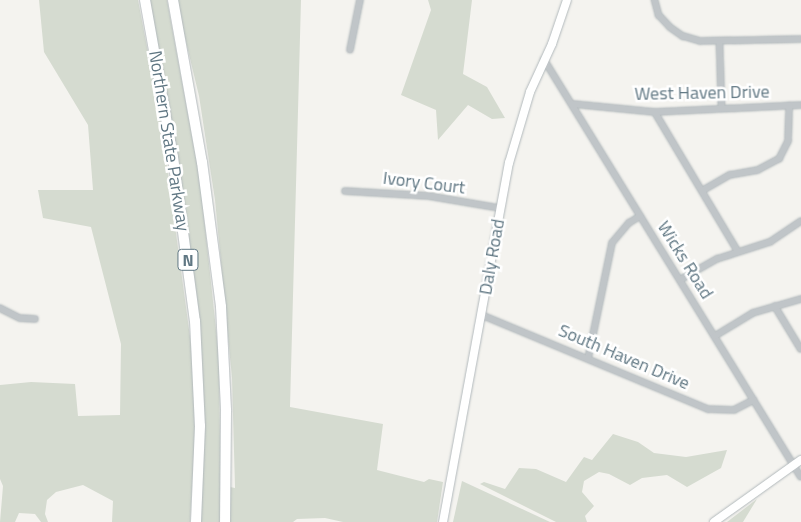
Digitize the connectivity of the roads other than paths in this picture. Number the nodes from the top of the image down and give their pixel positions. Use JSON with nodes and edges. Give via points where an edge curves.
{"nodes":[{"id":1,"x":145,"y":0,"type":"edge"},
{"id":2,"x":172,"y":0,"type":"edge"},
{"id":3,"x":360,"y":0,"type":"edge"},
{"id":4,"x":567,"y":0,"type":"edge"},
{"id":5,"x":655,"y":0,"type":"edge"},
{"id":6,"x":801,"y":39,"type":"edge"},
{"id":7,"x":720,"y":43,"type":"junction"},
{"id":8,"x":350,"y":50,"type":"dead end"},
{"id":9,"x":544,"y":59,"type":"junction"},
{"id":10,"x":574,"y":104,"type":"junction"},
{"id":11,"x":789,"y":106,"type":"junction"},
{"id":12,"x":801,"y":106,"type":"edge"},
{"id":13,"x":722,"y":108,"type":"junction"},
{"id":14,"x":655,"y":112,"type":"junction"},
{"id":15,"x":345,"y":191,"type":"dead end"},
{"id":16,"x":702,"y":191,"type":"junction"},
{"id":17,"x":500,"y":208,"type":"junction"},
{"id":18,"x":640,"y":216,"type":"junction"},
{"id":19,"x":801,"y":221,"type":"edge"},
{"id":20,"x":738,"y":251,"type":"junction"},
{"id":21,"x":680,"y":280,"type":"junction"},
{"id":22,"x":801,"y":299,"type":"edge"},
{"id":23,"x":775,"y":306,"type":"junction"},
{"id":24,"x":0,"y":308,"type":"edge"},
{"id":25,"x":482,"y":315,"type":"junction"},
{"id":26,"x":35,"y":319,"type":"dead end"},
{"id":27,"x":715,"y":336,"type":"junction"},
{"id":28,"x":801,"y":349,"type":"edge"},
{"id":29,"x":588,"y":359,"type":"junction"},
{"id":30,"x":754,"y":400,"type":"junction"},
{"id":31,"x":798,"y":462,"type":"edge"},
{"id":32,"x":801,"y":476,"type":"edge"},
{"id":33,"x":196,"y":522,"type":"edge"},
{"id":34,"x":224,"y":522,"type":"edge"},
{"id":35,"x":443,"y":522,"type":"edge"},
{"id":36,"x":714,"y":522,"type":"edge"}],
"edges":[{"from":1,"to":33,"type":"highway","name":"Northern State Parkway","number":"N","via":[[172,151],[194,315],[200,419]]},
{"from":2,"to":34,"type":"highway","name":"Northern State Parkway","number":"N","via":[[201,156],[221,307],[226,418]]},
{"from":3,"to":8,"type":"street"},
{"from":4,"to":9,"type":"street","name":"Daly Road"},
{"from":5,"to":7,"type":"street","via":[[659,15],[683,36]]},
{"from":6,"to":7,"type":"street"},
{"from":7,"to":13,"type":"street"},
{"from":9,"to":10,"type":"street","name":"Wicks Road"},
{"from":9,"to":17,"type":"street","name":"Daly Road","via":[[518,126]]},
{"from":10,"to":14,"type":"street","name":"West Haven Drive"},
{"from":10,"to":18,"type":"street","name":"Wicks Road"},
{"from":11,"to":12,"type":"street","name":"West Haven Drive"},
{"from":11,"to":13,"type":"street","name":"West Haven Drive"},
{"from":11,"to":16,"type":"street","via":[[788,141],[779,159],[758,170],[730,175]]},
{"from":13,"to":14,"type":"street","name":"West Haven Drive"},
{"from":14,"to":16,"type":"street"},
{"from":15,"to":17,"type":"street","name":"Ivory Court","via":[[429,196]]},
{"from":16,"to":20,"type":"street"},
{"from":17,"to":25,"type":"street","name":"Daly Road"},
{"from":18,"to":21,"type":"street","name":"Wicks Road"},
{"from":18,"to":29,"type":"street","via":[[629,223],[612,243]]},
{"from":19,"to":20,"type":"street","via":[[770,242]]},
{"from":20,"to":21,"type":"street"},
{"from":21,"to":27,"type":"street","name":"Wicks Road"},
{"from":22,"to":23,"type":"street"},
{"from":23,"to":27,"type":"street","via":[[753,313]]},
{"from":23,"to":28,"type":"street"},
{"from":24,"to":26,"type":"street","via":[[20,318]]},
{"from":25,"to":29,"type":"street","name":"South Haven Drive"},
{"from":25,"to":35,"type":"street","name":"Daly Road"},
{"from":27,"to":30,"type":"street","name":"Wicks Road"},
{"from":29,"to":30,"type":"street","name":"South Haven Drive","via":[[719,412],[734,410]]},
{"from":30,"to":31,"type":"street","name":"Wicks Road"},
{"from":31,"to":32,"type":"street","name":"Wicks Road"},
{"from":31,"to":36,"type":"street"}]}
